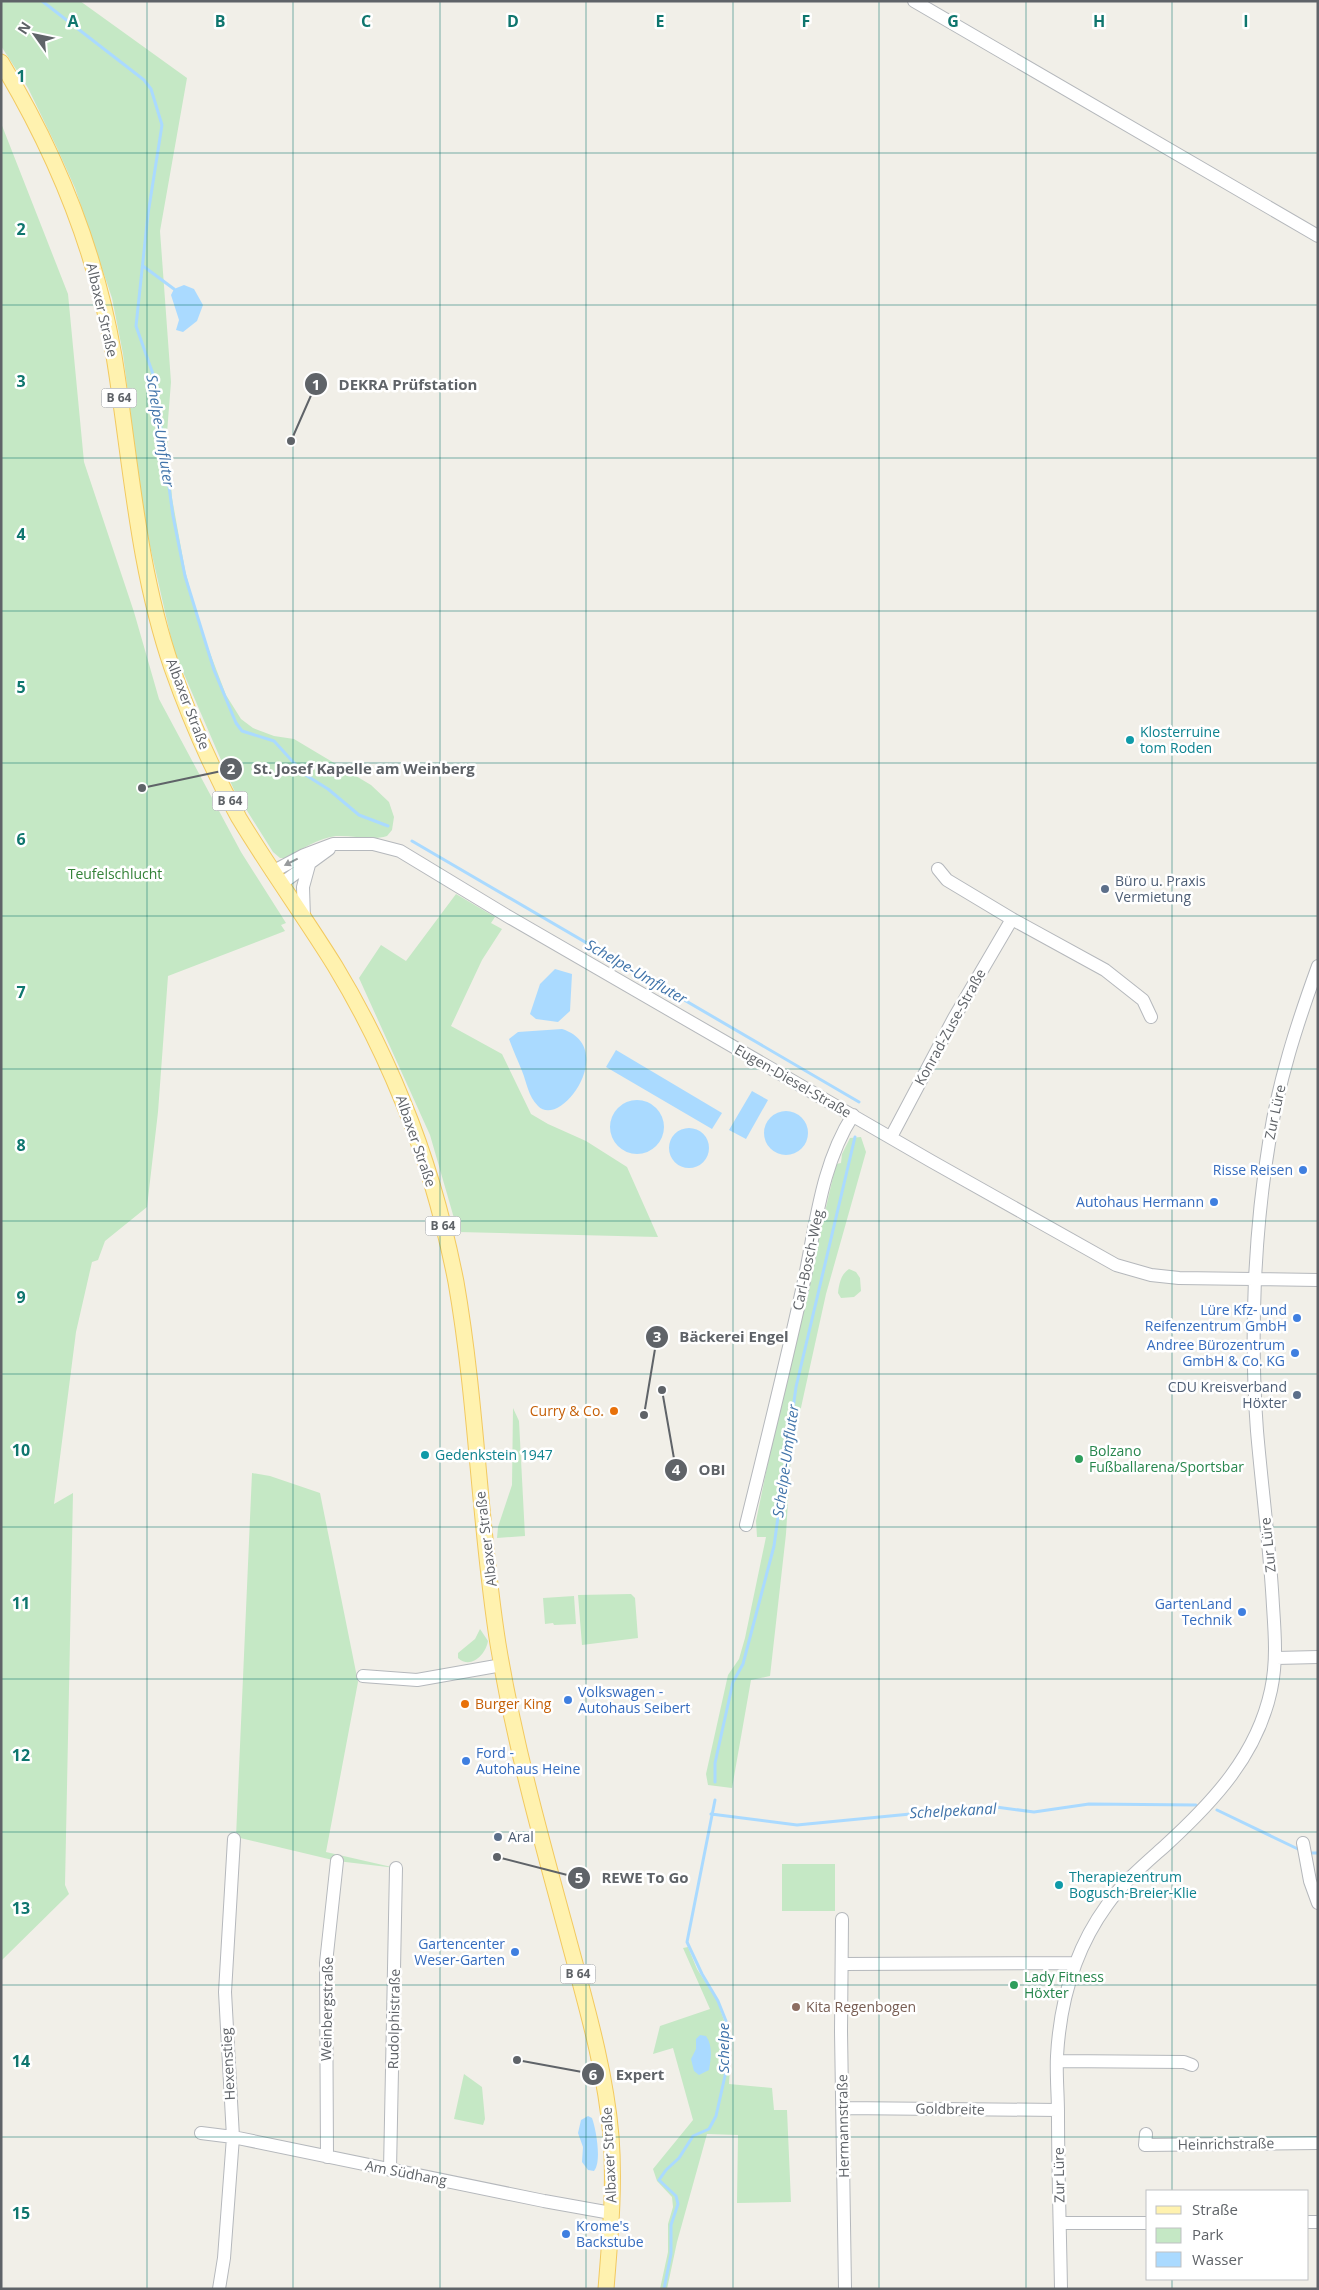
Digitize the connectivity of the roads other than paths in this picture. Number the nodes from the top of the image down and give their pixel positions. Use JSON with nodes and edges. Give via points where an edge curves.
{"nodes":[{"id":1,"x":914,"y":1,"type":"edge"},
{"id":2,"x":1,"y":62,"type":"edge"},
{"id":3,"x":1318,"y":236,"type":"edge"},
{"id":4,"x":343,"y":843,"type":"junction"},
{"id":5,"x":309,"y":865,"type":"junction"},
{"id":6,"x":938,"y":869,"type":"dead end"},
{"id":7,"x":276,"y":878,"type":"junction"},
{"id":8,"x":304,"y":919,"type":"junction"},
{"id":9,"x":1012,"y":919,"type":"junction"},
{"id":10,"x":1318,"y":966,"type":"edge"},
{"id":11,"x":1151,"y":1018,"type":"dead end"},
{"id":12,"x":853,"y":1115,"type":"junction"},
{"id":13,"x":891,"y":1137,"type":"junction"},
{"id":14,"x":1318,"y":1280,"type":"edge"},
{"id":15,"x":1256,"y":1281,"type":"junction"},
{"id":16,"x":746,"y":1525,"type":"dead end"},
{"id":17,"x":1318,"y":1656,"type":"edge"},
{"id":18,"x":1276,"y":1658,"type":"junction"},
{"id":19,"x":502,"y":1665,"type":"junction"},
{"id":20,"x":363,"y":1676,"type":"dead end"},
{"id":21,"x":234,"y":1839,"type":"dead end"},
{"id":22,"x":1303,"y":1843,"type":"dead end"},
{"id":23,"x":337,"y":1861,"type":"dead end"},
{"id":24,"x":396,"y":1868,"type":"dead end"},
{"id":25,"x":1318,"y":1902,"type":"edge"},
{"id":26,"x":842,"y":1919,"type":"dead end"},
{"id":27,"x":1075,"y":1963,"type":"junction"},
{"id":28,"x":843,"y":1964,"type":"junction"},
{"id":29,"x":1057,"y":2060,"type":"junction"},
{"id":30,"x":1192,"y":2065,"type":"dead end"},
{"id":31,"x":843,"y":2108,"type":"junction"},
{"id":32,"x":1058,"y":2110,"type":"junction"},
{"id":33,"x":201,"y":2133,"type":"dead end"},
{"id":34,"x":1146,"y":2134,"type":"dead end"},
{"id":35,"x":233,"y":2137,"type":"junction"},
{"id":36,"x":1318,"y":2143,"type":"edge"},
{"id":37,"x":326,"y":2157,"type":"junction"},
{"id":38,"x":390,"y":2170,"type":"junction"},
{"id":39,"x":612,"y":2213,"type":"junction"},
{"id":40,"x":1060,"y":2223,"type":"junction"},
{"id":41,"x":1146,"y":2223,"type":"edge"},
{"id":42,"x":219,"y":2289,"type":"edge"},
{"id":43,"x":606,"y":2289,"type":"edge"},
{"id":44,"x":845,"y":2289,"type":"edge"},
{"id":45,"x":1061,"y":2289,"type":"edge"}],
"edges":[{"from":1,"to":3,"type":"street"},
{"from":2,"to":7,"type":"main road","name":"Albaxer Straße","number":"B 64","via":[[57,168],[93,267],[114,360],[144,566],[171,664],[218,778]]},
{"from":4,"to":5,"type":"street"},
{"from":4,"to":7,"type":"street","name":"Eugen-Diesel-Straße","one_way":true,"via":[[320,848]]},
{"from":4,"to":12,"type":"street","name":"Eugen-Diesel-Straße","via":[[374,844],[400,851]]},
{"from":5,"to":7,"type":"street"},
{"from":5,"to":8,"type":"street","via":[[302,892]]},
{"from":6,"to":9,"type":"street","via":[[947,880]]},
{"from":7,"to":8,"type":"main road","name":"Albaxer Straße","number":"B 64"},
{"from":8,"to":19,"type":"main road","name":"Albaxer Straße","number":"B 64","via":[[352,996],[387,1064],[416,1136],[439,1209],[462,1322]]},
{"from":9,"to":11,"type":"street","via":[[1105,970],[1143,1000]]},
{"from":9,"to":13,"type":"street","name":"Konrad-Zuse-Straße","via":[[954,1018]]},
{"from":10,"to":15,"type":"street","name":"Zur Lüre","via":[[1286,1064],[1269,1140],[1260,1204]]},
{"from":12,"to":13,"type":"street","name":"Eugen-Diesel-Straße"},
{"from":12,"to":16,"type":"street","name":"Carl-Bosch-Weg","via":[[837,1144],[823,1187],[804,1282]]},
{"from":13,"to":15,"type":"street","name":"Eugen-Diesel-Straße","via":[[1116,1265],[1151,1276]]},
{"from":14,"to":15,"type":"street","name":"Eugen-Diesel-Straße"},
{"from":15,"to":18,"type":"street","name":"Zur Lüre","via":[[1257,1428],[1272,1575]]},
{"from":17,"to":18,"type":"street"},
{"from":18,"to":27,"type":"street","name":"Zur Lüre","via":[[1262,1721],[1240,1766],[1201,1810],[1108,1902]]},
{"from":19,"to":20,"type":"street","via":[[417,1680]]},
{"from":19,"to":39,"type":"main road","name":"Albaxer Straße","number":"B 64","via":[[532,1804],[602,2076],[611,2137]]},
{"from":21,"to":35,"type":"street","name":"Hexenstieg","via":[[225,1992]]},
{"from":22,"to":25,"type":"street","via":[[1310,1881]]},
{"from":23,"to":37,"type":"street","name":"Weinbergstraße","via":[[326,1963]]},
{"from":24,"to":38,"type":"street","name":"Rudolphistraße"},
{"from":26,"to":28,"type":"street","name":"Hermannstraße"},
{"from":27,"to":28,"type":"street"},
{"from":27,"to":29,"type":"street","name":"Zur Lüre","via":[[1063,1999]]},
{"from":28,"to":31,"type":"street","name":"Hermannstraße"},
{"from":29,"to":30,"type":"street","via":[[1184,2062]]},
{"from":29,"to":32,"type":"street","name":"Zur Lüre"},
{"from":31,"to":32,"type":"street","name":"Goldbreite"},
{"from":31,"to":44,"type":"street","name":"Hermannstraße"},
{"from":32,"to":40,"type":"street","name":"Zur Lüre"},
{"from":33,"to":35,"type":"street","name":"Am Südhang"},
{"from":34,"to":36,"type":"street","name":"Heinrichstraße","via":[[1145,2145]]},
{"from":35,"to":37,"type":"street","name":"Am Südhang"},
{"from":35,"to":42,"type":"street","name":"Hexenstieg"},
{"from":37,"to":38,"type":"street","name":"Am Südhang"},
{"from":38,"to":39,"type":"street","name":"Am Südhang"},
{"from":39,"to":43,"type":"main road","name":"Albaxer Straße","number":"B 64"},
{"from":40,"to":41,"type":"street"},
{"from":40,"to":45,"type":"street","name":"Zur Lüre"}]}
